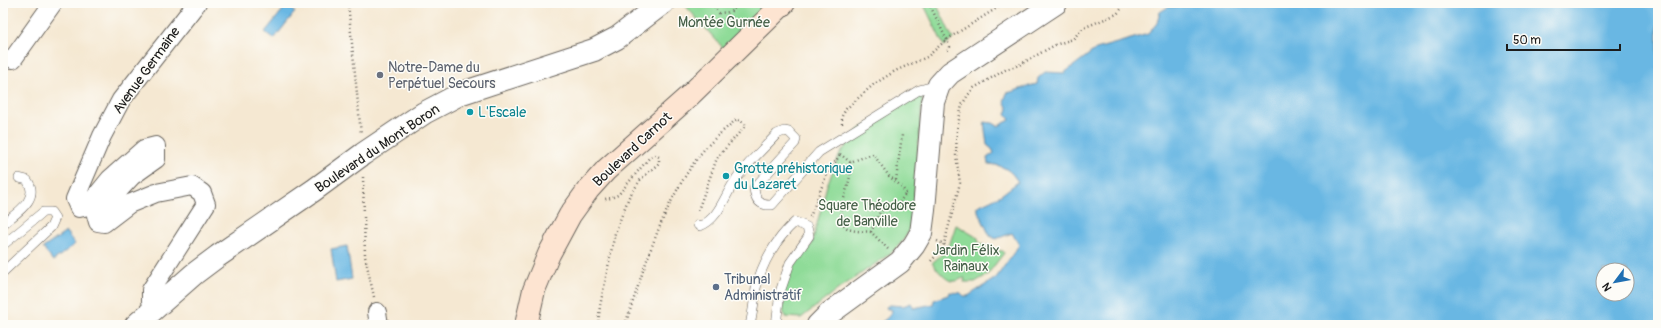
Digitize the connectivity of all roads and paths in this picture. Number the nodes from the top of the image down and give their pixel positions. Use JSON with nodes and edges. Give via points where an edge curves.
{"nodes":[{"id":1,"x":53,"y":3,"type":"edge"},
{"id":2,"x":197,"y":3,"type":"edge"},
{"id":3,"x":663,"y":3,"type":"edge"},
{"id":4,"x":712,"y":3,"type":"edge"},
{"id":5,"x":741,"y":3,"type":"edge"},
{"id":6,"x":784,"y":3,"type":"edge"},
{"id":7,"x":930,"y":3,"type":"edge"},
{"id":8,"x":1005,"y":3,"type":"edge"},
{"id":9,"x":1056,"y":3,"type":"edge"},
{"id":10,"x":1122,"y":3,"type":"edge"},
{"id":11,"x":946,"y":40,"type":"junction"},
{"id":12,"x":13,"y":59,"type":"dead end"},
{"id":13,"x":941,"y":82,"type":"junction"},
{"id":14,"x":845,"y":134,"type":"junction"},
{"id":15,"x":902,"y":135,"type":"dead end"},
{"id":16,"x":840,"y":154,"type":"junction"},
{"id":17,"x":850,"y":162,"type":"junction"},
{"id":18,"x":18,"y":178,"type":"dead end"},
{"id":19,"x":896,"y":180,"type":"junction"},
{"id":20,"x":588,"y":190,"type":"junction"},
{"id":21,"x":916,"y":194,"type":"junction"},
{"id":22,"x":3,"y":224,"type":"edge"},
{"id":23,"x":698,"y":225,"type":"joint"},
{"id":24,"x":807,"y":227,"type":"junction"},
{"id":25,"x":871,"y":232,"type":"junction"},
{"id":26,"x":944,"y":244,"type":"junction"},
{"id":27,"x":3,"y":245,"type":"edge"},
{"id":28,"x":948,"y":249,"type":"dead end"},
{"id":29,"x":931,"y":261,"type":"dead end"},
{"id":30,"x":900,"y":262,"type":"junction"},
{"id":31,"x":3,"y":272,"type":"edge"},
{"id":32,"x":156,"y":308,"type":"junction"},
{"id":33,"x":136,"y":325,"type":"edge"},
{"id":34,"x":526,"y":325,"type":"edge"},
{"id":35,"x":598,"y":325,"type":"edge"},
{"id":36,"x":626,"y":325,"type":"edge"},
{"id":37,"x":750,"y":325,"type":"edge"},
{"id":38,"x":776,"y":325,"type":"edge"},
{"id":39,"x":818,"y":325,"type":"edge"}],
"edges":[{"from":1,"to":12,"type":"street"},
{"from":2,"to":32,"type":"street","name":"Avenue Germaine","via":[[121,100],[102,136],[75,199],[79,208],[88,206],[110,179],[144,149],[156,146],[156,159],[132,176],[96,215],[98,222],[104,223],[129,204],[156,193],[192,186],[202,193],[206,204],[151,290],[151,301]]},
{"from":3,"to":32,"type":"street","name":"Boulevard du Mont Boron","via":[[617,38],[594,50],[462,93],[424,113],[218,256]]},
{"from":4,"to":5,"type":"path","via":[[720,13],[730,12]]},
{"from":6,"to":20,"type":"main road","name":"Boulevard Carnot","via":[[687,98],[606,170]]},
{"from":7,"to":11,"type":"path"},
{"from":8,"to":11,"type":"path"},
{"from":9,"to":13,"type":"street","via":[[964,63]]},
{"from":10,"to":26,"type":"path","via":[[1122,8],[1117,14],[1083,28],[1073,39],[1005,70],[974,88],[968,95],[962,105],[957,129],[956,155],[960,183]]},
{"from":11,"to":13,"type":"path","via":[[950,47],[935,70]]},
{"from":11,"to":14,"type":"path","via":[[927,57],[883,78],[852,103],[842,116]]},
{"from":13,"to":14,"type":"lane","via":[[919,90]]},
{"from":13,"to":21,"type":"street","via":[[933,102]]},
{"from":14,"to":16,"type":"path","via":[[845,146]]},
{"from":14,"to":23,"type":"lane","via":[[819,152],[772,205],[766,205],[759,203],[754,188],[796,140],[790,132],[777,134],[738,176],[714,216],[703,225]]},
{"from":15,"to":19,"type":"path"},
{"from":16,"to":17,"type":"path"},
{"from":16,"to":24,"type":"path","via":[[826,176]]},
{"from":17,"to":19,"type":"path","via":[[873,154],[889,176]]},
{"from":17,"to":25,"type":"path","via":[[850,179],[844,196],[842,220],[850,230]]},
{"from":18,"to":22,"type":"lane","via":[[27,180],[32,186],[31,195],[27,203]]},
{"from":19,"to":21,"type":"path"},
{"from":20,"to":34,"type":"main road","name":"Boulevard Carnot","via":[[570,215],[549,254],[534,290]]},
{"from":20,"to":35,"type":"path","via":[[597,197],[615,197],[650,157],[659,157],[658,163],[628,197],[615,233]]},
{"from":21,"to":25,"type":"path","via":[[880,212]]},
{"from":21,"to":30,"type":"street","via":[[921,233]]},
{"from":23,"to":36,"type":"path","via":[[696,220],[699,206],[717,158],[746,125],[737,119],[697,159],[671,200],[652,243]]},
{"from":24,"to":37,"type":"lane","via":[[795,222],[784,232],[766,260],[756,287]]},
{"from":24,"to":38,"type":"lane","via":[[809,236],[790,263],[780,292]]},
{"from":25,"to":30,"type":"path"},
{"from":26,"to":28,"type":"path"},
{"from":26,"to":29,"type":"path"},
{"from":27,"to":31,"type":"lane","via":[[43,212],[51,212],[55,218],[51,227]]},
{"from":30,"to":39,"type":"street","via":[[830,313]]},
{"from":32,"to":33,"type":"street","name":"Boulevard du Mont Boron"}]}
